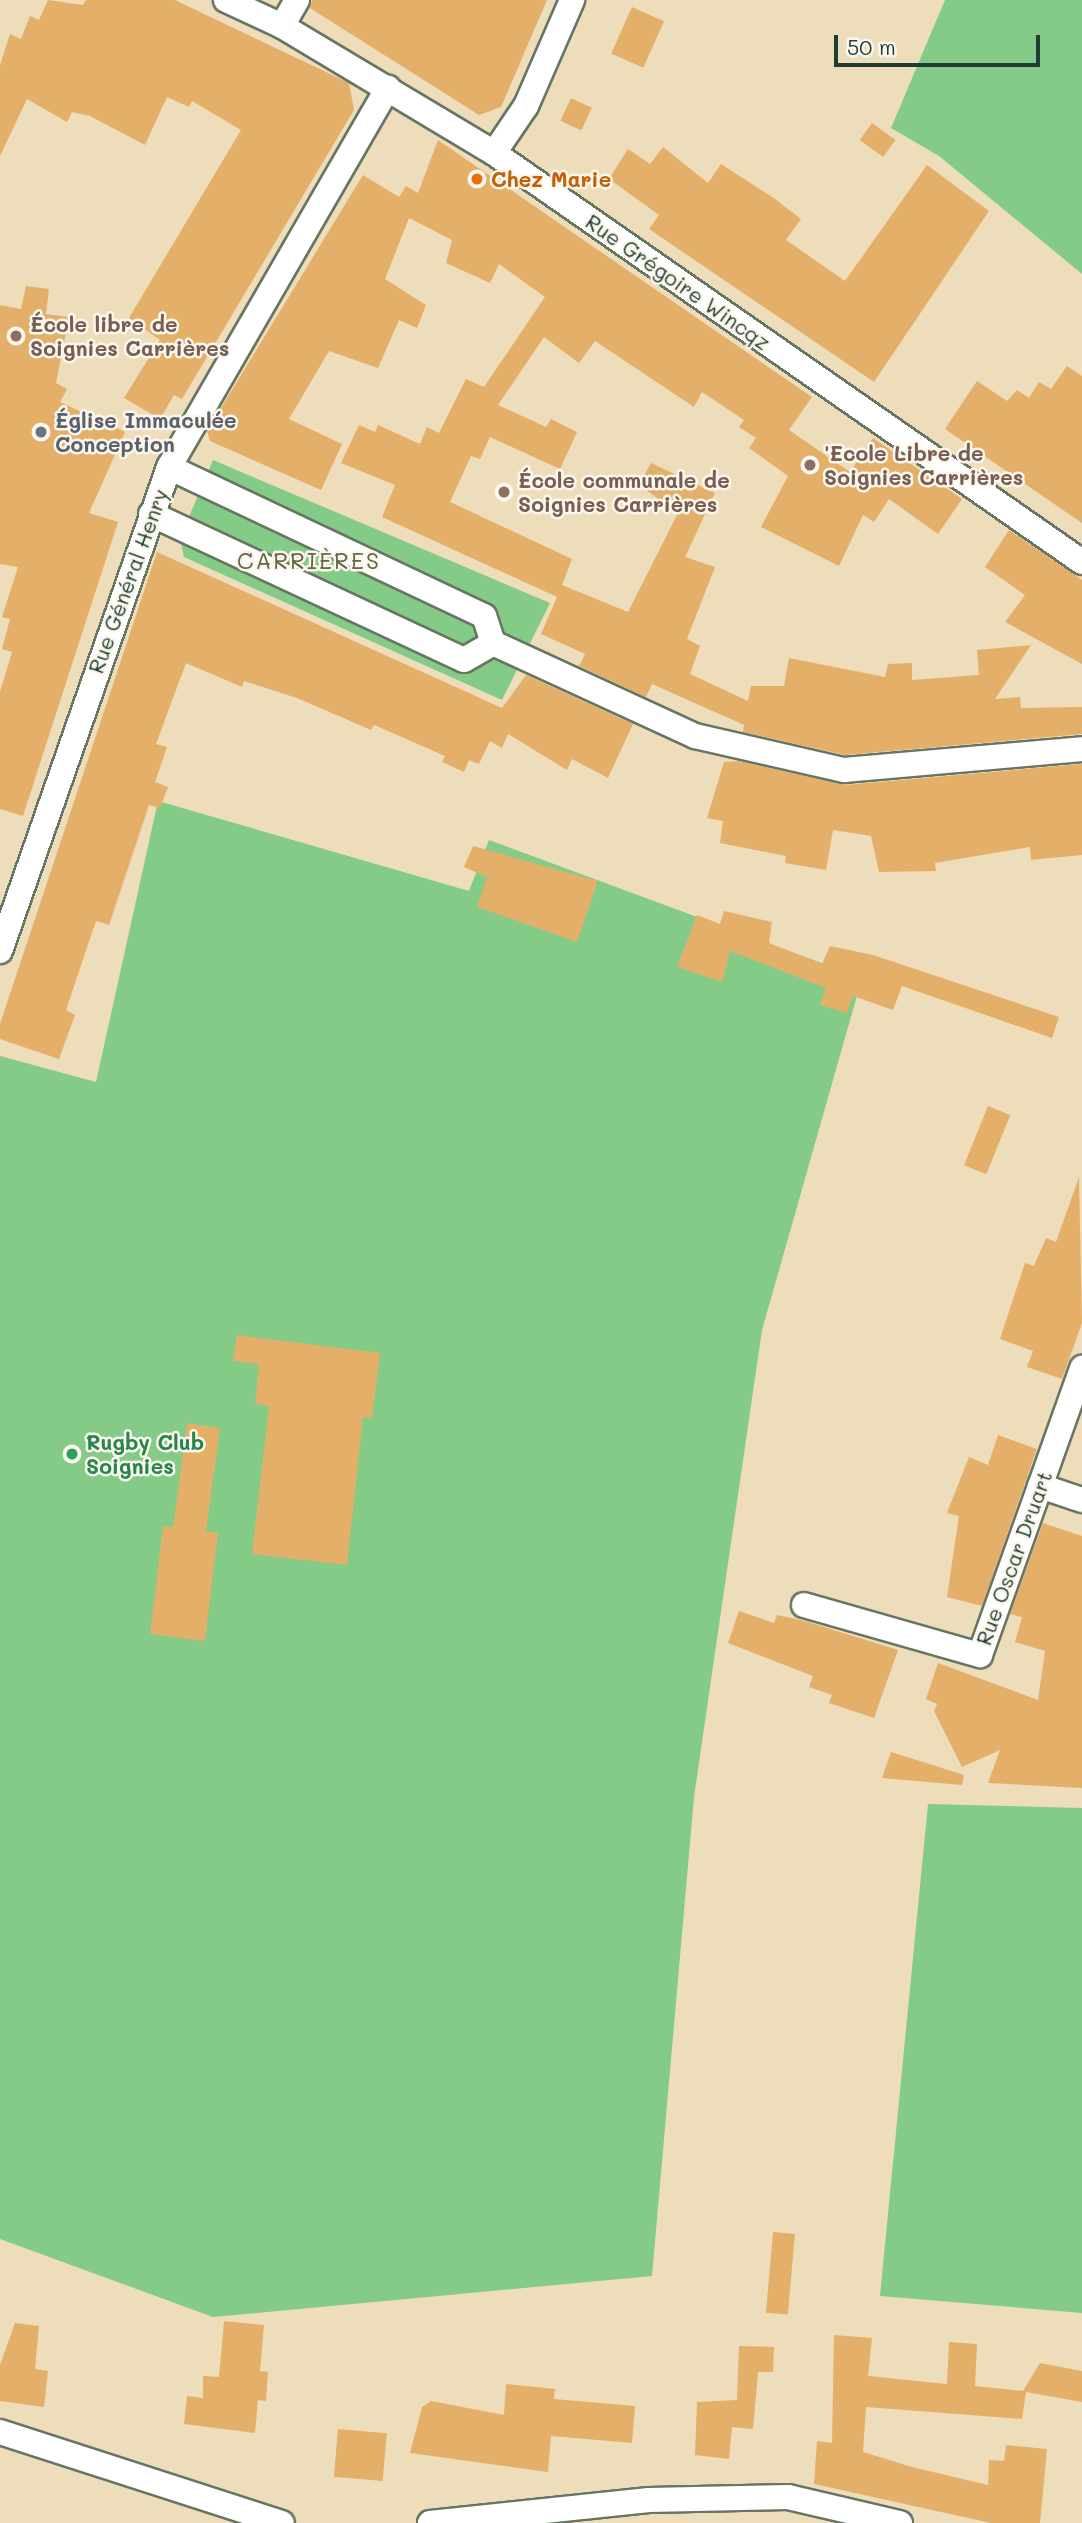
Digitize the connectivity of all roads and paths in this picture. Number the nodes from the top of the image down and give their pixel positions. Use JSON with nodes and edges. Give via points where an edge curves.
{"nodes":[{"id":1,"x":226,"y":0,"type":"edge"},
{"id":2,"x":297,"y":0,"type":"edge"},
{"id":3,"x":572,"y":0,"type":"edge"},
{"id":4,"x":282,"y":26,"type":"junction"},
{"id":5,"x":388,"y":88,"type":"junction"},
{"id":6,"x":494,"y":153,"type":"junction"},
{"id":7,"x":169,"y":467,"type":"junction"},
{"id":8,"x":151,"y":514,"type":"junction"},
{"id":9,"x":1082,"y":562,"type":"edge"},
{"id":10,"x":493,"y":643,"type":"junction"},
{"id":11,"x":1082,"y":749,"type":"edge"},
{"id":12,"x":0,"y":951,"type":"edge"},
{"id":13,"x":1082,"y":1368,"type":"edge"},
{"id":14,"x":1040,"y":1486,"type":"junction"},
{"id":15,"x":1082,"y":1500,"type":"edge"},
{"id":16,"x":804,"y":1605,"type":"dead end"},
{"id":17,"x":0,"y":2432,"type":"edge"},
{"id":18,"x":282,"y":2523,"type":"edge"},
{"id":19,"x":430,"y":2523,"type":"edge"},
{"id":20,"x":900,"y":2523,"type":"edge"}],
"edges":[{"from":1,"to":4,"type":"street","name":"Rue Grégoire Wincqz"},
{"from":2,"to":4,"type":"street"},
{"from":3,"to":6,"type":"street","via":[[526,106]]},
{"from":4,"to":5,"type":"street","name":"Rue Grégoire Wincqz"},
{"from":5,"to":6,"type":"street","name":"Rue Grégoire Wincqz"},
{"from":5,"to":7,"type":"street","name":"Rue Général Henry"},
{"from":6,"to":9,"type":"street","name":"Rue Grégoire Wincqz"},
{"from":7,"to":8,"type":"street","name":"Rue Général Henry"},
{"from":7,"to":10,"type":"street","via":[[484,616]]},
{"from":8,"to":10,"type":"street","via":[[464,660]]},
{"from":8,"to":12,"type":"street","name":"Rue Général Henry"},
{"from":10,"to":11,"type":"street","via":[[695,736],[844,770]]},
{"from":13,"to":14,"type":"street","name":"Rue Oscar Druart"},
{"from":14,"to":15,"type":"street"},
{"from":14,"to":16,"type":"street","name":"Rue Oscar Druart","via":[[979,1655]]},
{"from":17,"to":18,"type":"street"},
{"from":19,"to":20,"type":"street","via":[[649,2500],[788,2497]]}]}
